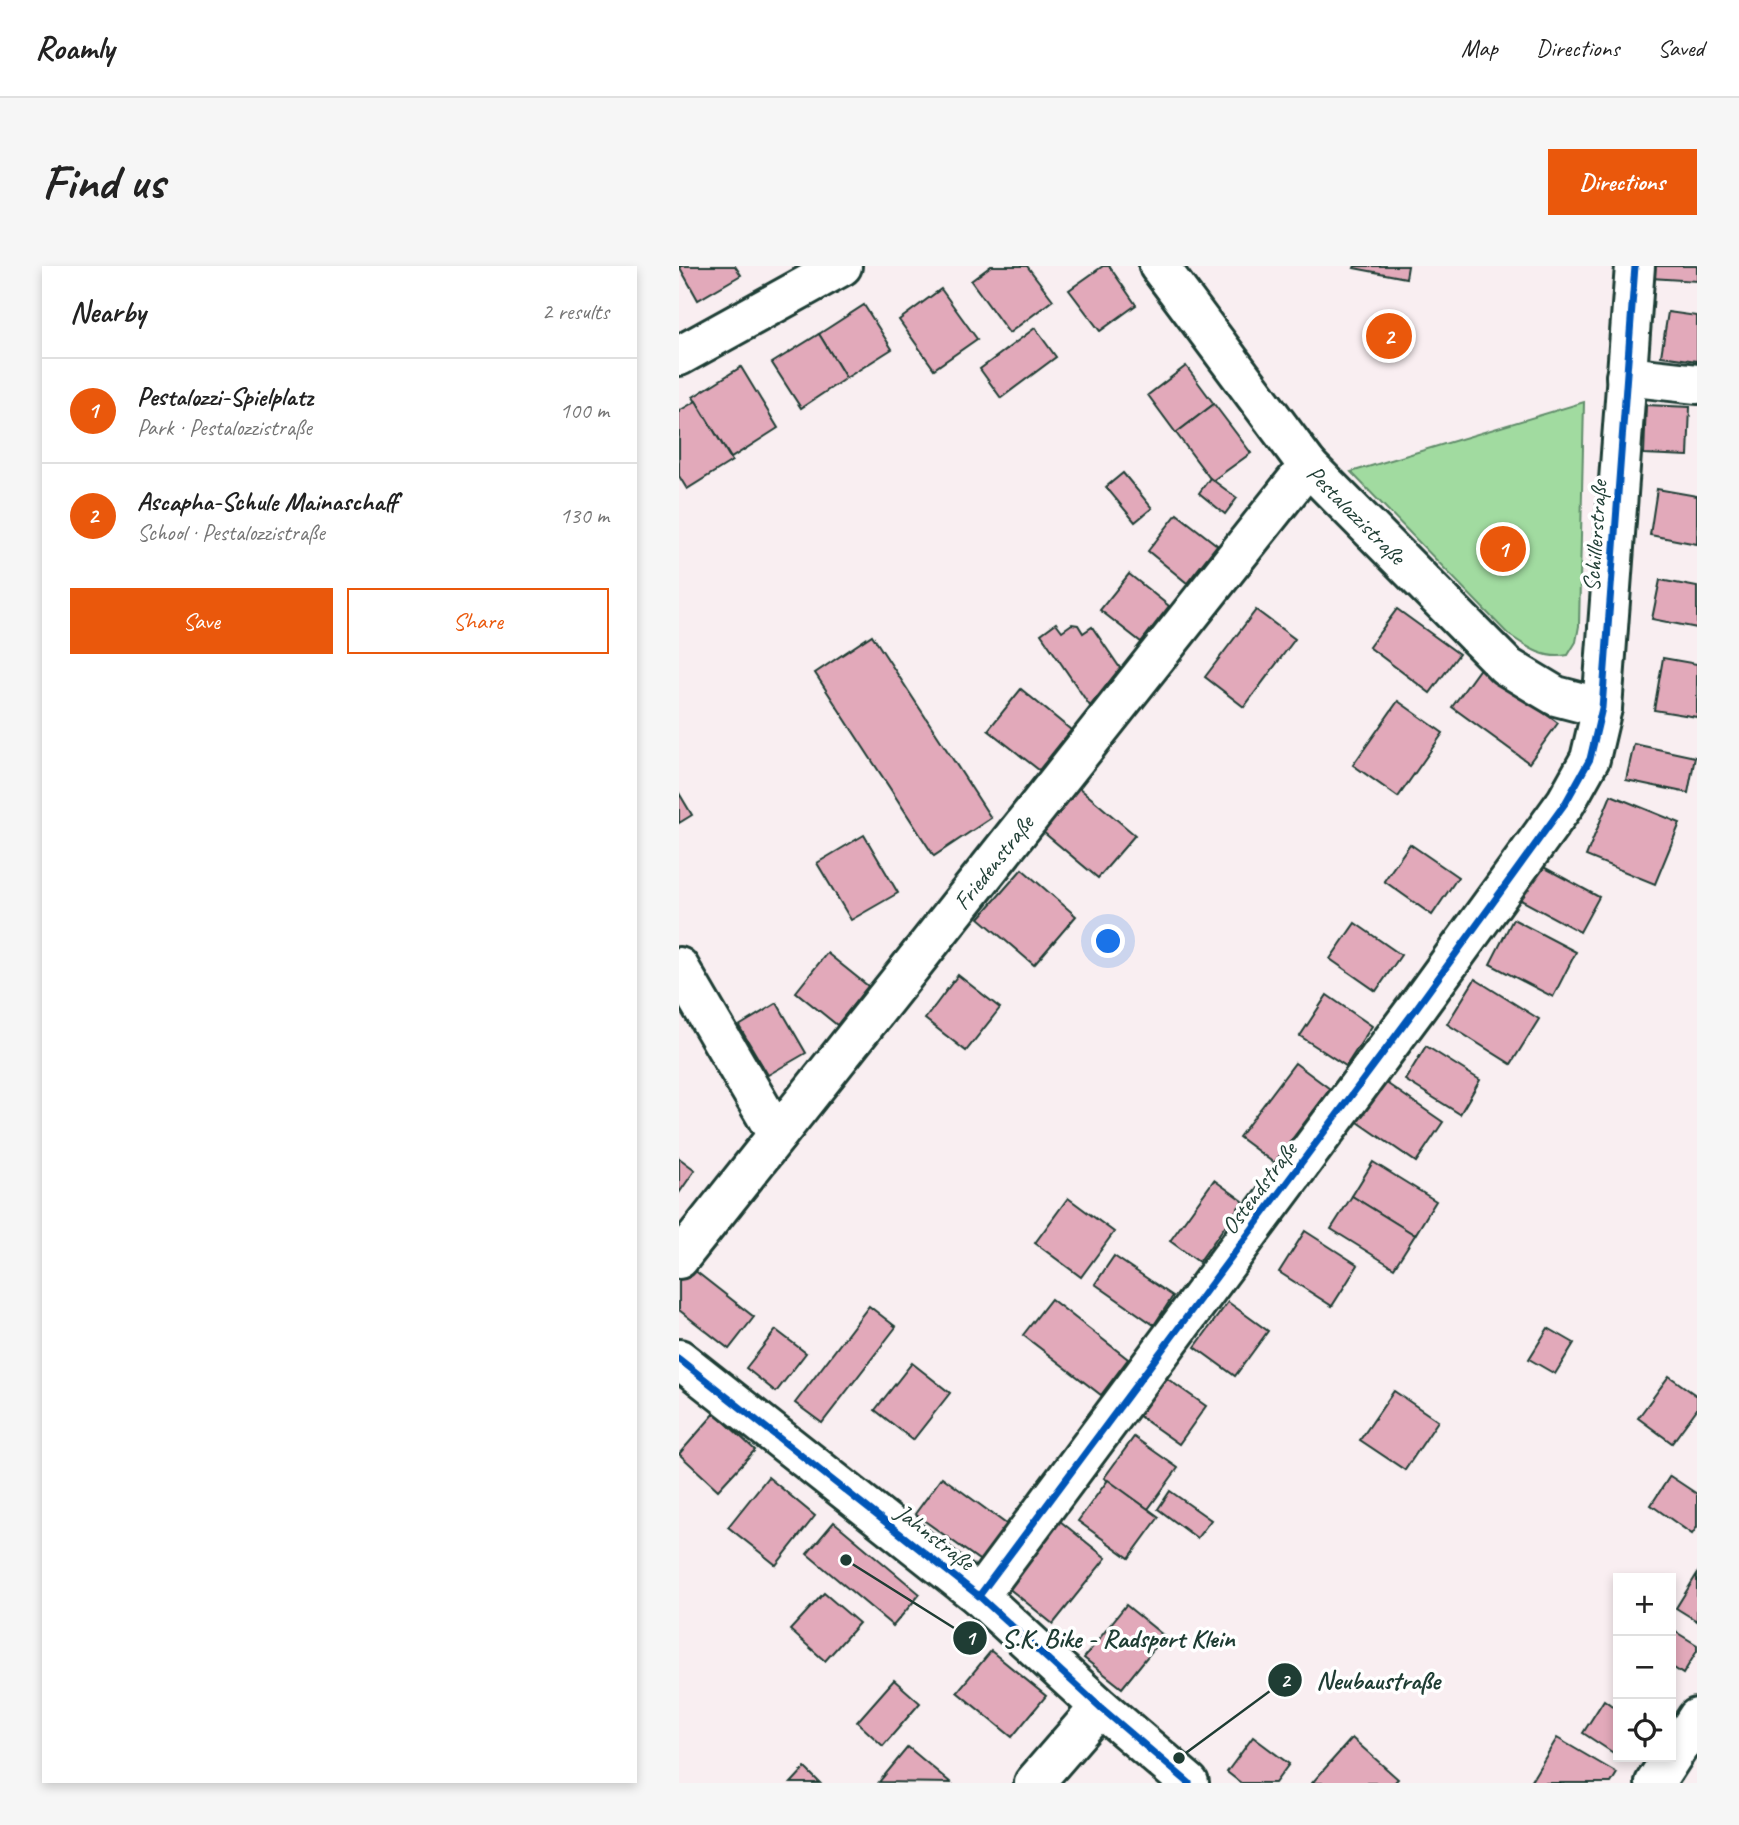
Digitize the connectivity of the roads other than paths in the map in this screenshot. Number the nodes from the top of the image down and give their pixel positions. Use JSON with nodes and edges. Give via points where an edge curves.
{"nodes":[{"id":1,"x":842,"y":266,"type":"edge"},
{"id":2,"x":1159,"y":266,"type":"edge"},
{"id":3,"x":1635,"y":266,"type":"edge"},
{"id":4,"x":679,"y":356,"type":"edge"},
{"id":5,"x":1626,"y":376,"type":"junction"},
{"id":6,"x":1697,"y":384,"type":"edge"},
{"id":7,"x":1308,"y":466,"type":"junction"},
{"id":8,"x":1602,"y":708,"type":"junction"},
{"id":9,"x":1566,"y":802,"type":"joint"},
{"id":10,"x":679,"y":967,"type":"edge"},
{"id":11,"x":777,"y":1135,"type":"junction"},
{"id":12,"x":679,"y":1259,"type":"edge"},
{"id":13,"x":679,"y":1359,"type":"edge"},
{"id":14,"x":979,"y":1596,"type":"junction"},
{"id":15,"x":1101,"y":1707,"type":"junction"},
{"id":16,"x":1697,"y":1718,"type":"edge"},
{"id":17,"x":1034,"y":1783,"type":"edge"},
{"id":18,"x":1189,"y":1783,"type":"edge"},
{"id":19,"x":1655,"y":1783,"type":"edge"}],
"edges":[{"from":1,"to":4,"type":"street"},
{"from":2,"to":7,"type":"street","name":"Pestalozzistraße"},
{"from":3,"to":5,"type":"street","name":"Schillerstraße"},
{"from":5,"to":6,"type":"street"},
{"from":5,"to":8,"type":"street","name":"Schillerstraße"},
{"from":7,"to":8,"type":"street","name":"Pestalozzistraße","via":[[1506,666],[1556,696]]},
{"from":7,"to":11,"type":"street","name":"Friedenstraße"},
{"from":8,"to":9,"type":"street","name":"Schillerstraße","via":[[1590,759]]},
{"from":9,"to":14,"type":"street","name":"Ostendstraße"},
{"from":10,"to":11,"type":"street"},
{"from":11,"to":12,"type":"street","name":"Friedenstraße"},
{"from":13,"to":14,"type":"street","name":"Jahnstraße"},
{"from":14,"to":15,"type":"street","name":"Jahnstraße"},
{"from":15,"to":17,"type":"street"},
{"from":15,"to":18,"type":"street","name":"Jahnstraße"},
{"from":16,"to":19,"type":"street"}]}
